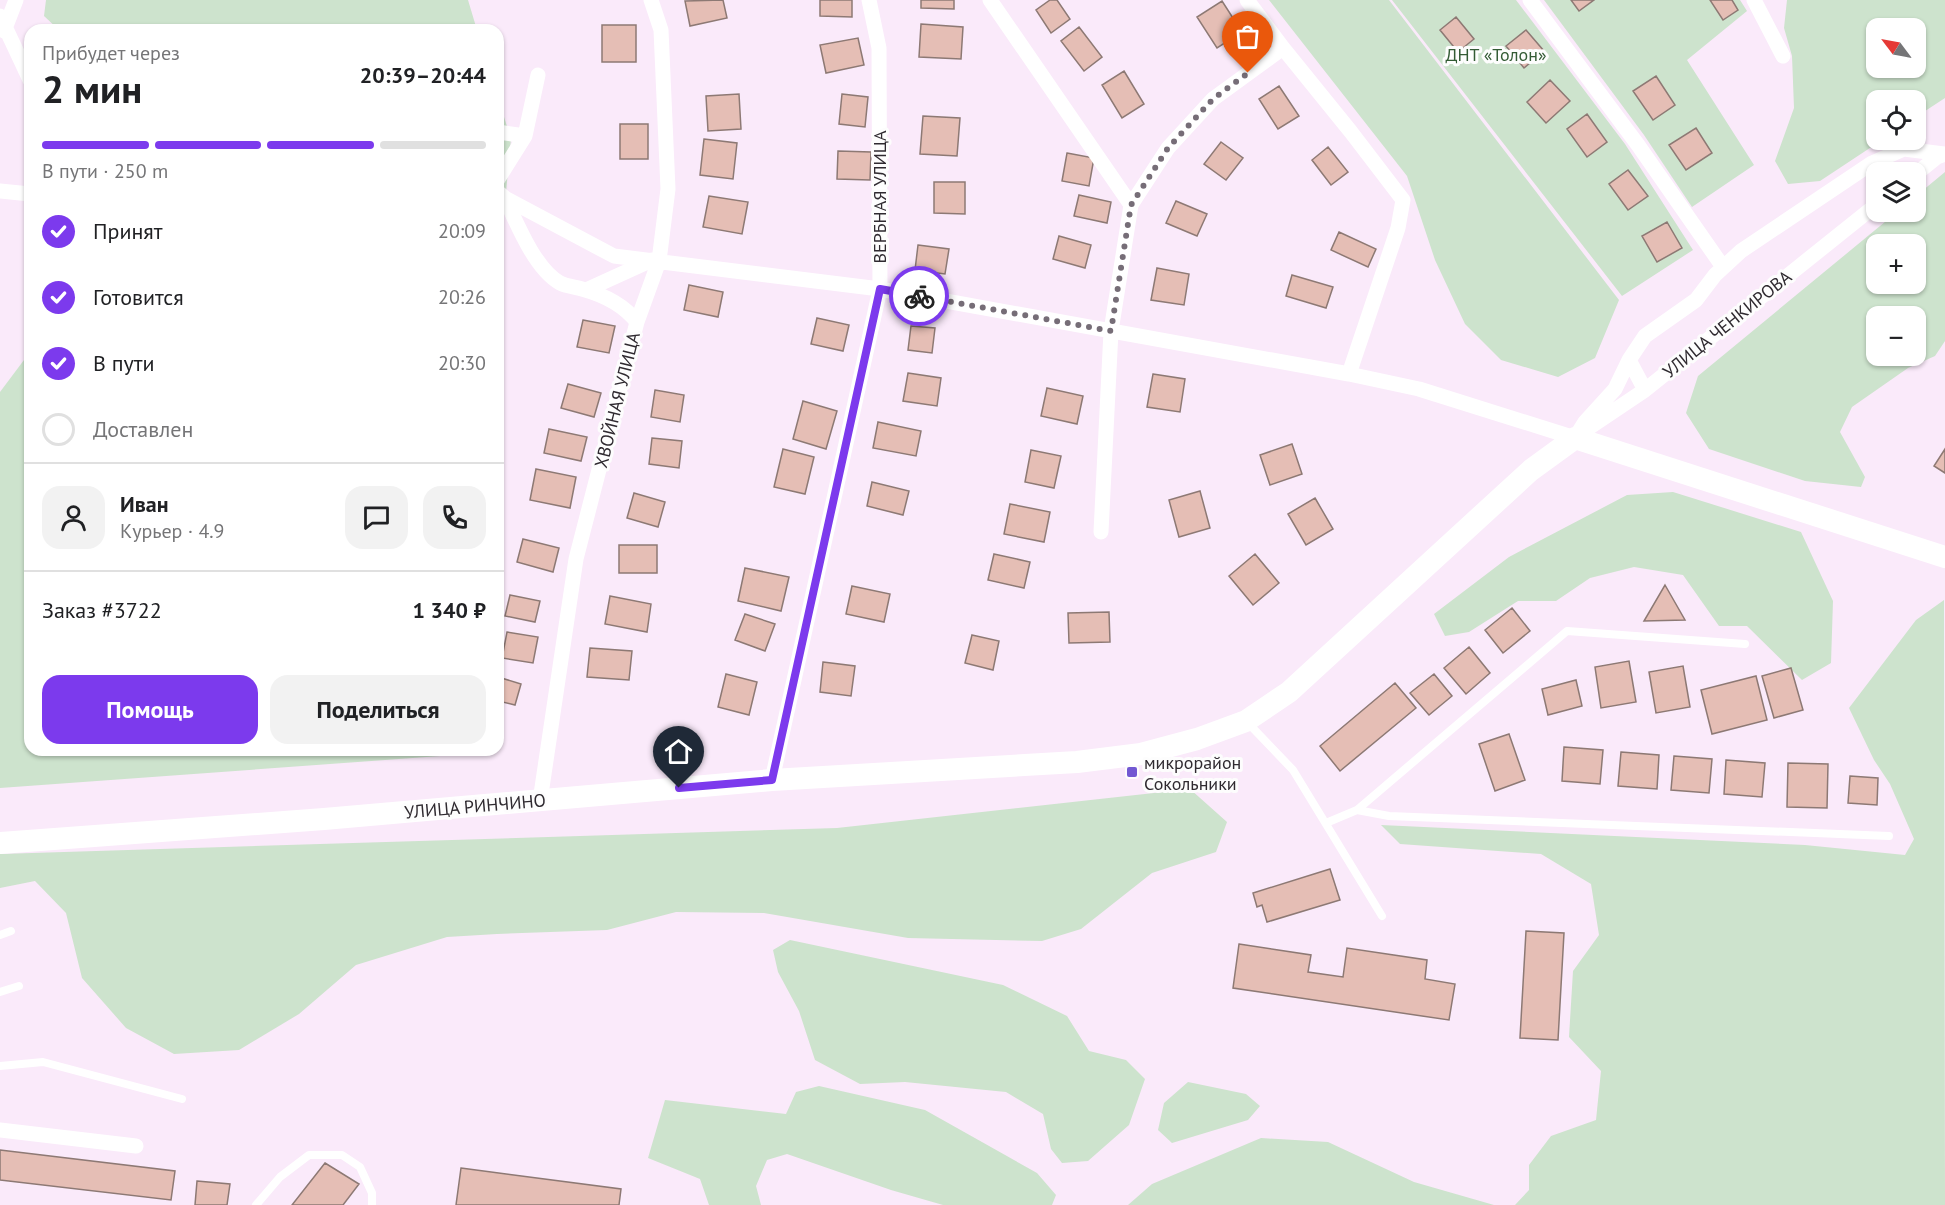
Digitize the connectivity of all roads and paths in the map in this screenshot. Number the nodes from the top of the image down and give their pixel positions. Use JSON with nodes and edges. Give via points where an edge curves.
{"nodes":[{"id":1,"x":16,"y":0,"type":"edge"},
{"id":2,"x":651,"y":0,"type":"edge"},
{"id":3,"x":869,"y":0,"type":"edge"},
{"id":4,"x":990,"y":0,"type":"edge"},
{"id":5,"x":1247,"y":0,"type":"edge"},
{"id":6,"x":1530,"y":0,"type":"edge"},
{"id":7,"x":1754,"y":0,"type":"edge"},
{"id":8,"x":2,"y":27,"type":"edge"},
{"id":9,"x":1283,"y":48,"type":"junction"},
{"id":10,"x":1783,"y":56,"type":"dead end"},
{"id":11,"x":24,"y":69,"type":"edge"},
{"id":12,"x":538,"y":75,"type":"dead end"},
{"id":13,"x":504,"y":133,"type":"edge"},
{"id":14,"x":525,"y":136,"type":"junction"},
{"id":15,"x":1944,"y":154,"type":"edge"},
{"id":16,"x":1926,"y":166,"type":"edge"},
{"id":17,"x":504,"y":169,"type":"edge"},
{"id":18,"x":0,"y":191,"type":"edge"},
{"id":19,"x":24,"y":193,"type":"edge"},
{"id":20,"x":504,"y":196,"type":"edge"},
{"id":21,"x":504,"y":199,"type":"edge"},
{"id":22,"x":1131,"y":205,"type":"junction"},
{"id":23,"x":1866,"y":213,"type":"edge"},
{"id":24,"x":656,"y":260,"type":"junction"},
{"id":25,"x":1723,"y":267,"type":"junction"},
{"id":26,"x":611,"y":278,"type":"junction"},
{"id":27,"x":651,"y":280,"type":"junction"},
{"id":28,"x":880,"y":289,"type":"junction"},
{"id":29,"x":586,"y":290,"type":"junction"},
{"id":30,"x":637,"y":322,"type":"junction"},
{"id":31,"x":1111,"y":331,"type":"junction"},
{"id":32,"x":1629,"y":360,"type":"junction"},
{"id":33,"x":1349,"y":374,"type":"junction"},
{"id":34,"x":1645,"y":390,"type":"junction"},
{"id":35,"x":1575,"y":438,"type":"junction"},
{"id":36,"x":1101,"y":532,"type":"dead end"},
{"id":37,"x":1945,"y":557,"type":"edge"},
{"id":38,"x":1745,"y":644,"type":"dead end"},
{"id":39,"x":1246,"y":721,"type":"junction"},
{"id":40,"x":772,"y":780,"type":"junction"},
{"id":41,"x":540,"y":801,"type":"junction"},
{"id":42,"x":1357,"y":810,"type":"junction"},
{"id":43,"x":1326,"y":823,"type":"junction"},
{"id":44,"x":1889,"y":836,"type":"dead end"},
{"id":45,"x":0,"y":843,"type":"edge"},
{"id":46,"x":1382,"y":916,"type":"dead end"},
{"id":47,"x":11,"y":931,"type":"dead end"},
{"id":48,"x":0,"y":935,"type":"edge"},
{"id":49,"x":19,"y":986,"type":"dead end"},
{"id":50,"x":0,"y":992,"type":"edge"},
{"id":51,"x":0,"y":1066,"type":"edge"},
{"id":52,"x":182,"y":1099,"type":"dead end"},
{"id":53,"x":0,"y":1130,"type":"edge"},
{"id":54,"x":136,"y":1146,"type":"dead end"},
{"id":55,"x":256,"y":1205,"type":"edge"},
{"id":56,"x":372,"y":1205,"type":"edge"}],
"edges":[{"from":1,"to":8,"type":"street"},
{"from":2,"to":24,"type":"street","name":"ХВОЙНАЯ УЛИЦА","via":[[661,30],[668,189]]},
{"from":3,"to":28,"type":"street","name":"ВЕРБНАЯ УЛИЦА","via":[[879,48]]},
{"from":4,"to":22,"type":"street"},
{"from":5,"to":9,"type":"street"},
{"from":6,"to":25,"type":"street"},
{"from":7,"to":10,"type":"street"},
{"from":8,"to":11,"type":"street"},
{"from":9,"to":22,"type":"street","via":[[1213,99],[1168,148]]},
{"from":9,"to":33,"type":"street","via":[[1403,200],[1398,228]]},
{"from":12,"to":14,"type":"street"},
{"from":13,"to":14,"type":"street"},
{"from":14,"to":17,"type":"street"},
{"from":15,"to":16,"type":"street"},
{"from":15,"to":25,"type":"street","via":[[1904,150],[1872,163]]},
{"from":18,"to":19,"type":"street"},
{"from":20,"to":24,"type":"street","via":[[614,256]]},
{"from":21,"to":29,"type":"street","via":[[544,270],[561,284]]},
{"from":22,"to":31,"type":"street"},
{"from":23,"to":34,"type":"street","name":"УЛИЦА ЧЕНКИРОВА"},
{"from":24,"to":26,"type":"street"},
{"from":24,"to":27,"type":"street","name":"ХВОЙНАЯ УЛИЦА"},
{"from":24,"to":28,"type":"street"},
{"from":25,"to":32,"type":"street","via":[[1696,300],[1645,336]]},
{"from":26,"to":27,"type":"street"},
{"from":26,"to":29,"type":"street"},
{"from":27,"to":30,"type":"street","name":"ХВОЙНАЯ УЛИЦА"},
{"from":28,"to":31,"type":"street"},
{"from":28,"to":40,"type":"street","name":"ВЕРБНАЯ УЛИЦА"},
{"from":29,"to":30,"type":"street","via":[[618,302]]},
{"from":30,"to":41,"type":"street","name":"ХВОЙНАЯ УЛИЦА","via":[[576,559]]},
{"from":31,"to":33,"type":"street"},
{"from":31,"to":36,"type":"street"},
{"from":32,"to":34,"type":"street"},
{"from":32,"to":35,"type":"street","via":[[1615,389]]},
{"from":33,"to":35,"type":"street","via":[[1419,389]]},
{"from":34,"to":35,"type":"street","name":"УЛИЦА ЧЕНКИРОВА"},
{"from":35,"to":37,"type":"street"},
{"from":35,"to":39,"type":"street","name":"УЛИЦА РИНЧИНО","via":[[1531,470],[1289,692]]},
{"from":38,"to":42,"type":"lane","via":[[1567,631]]},
{"from":39,"to":40,"type":"street","name":"УЛИЦА РИНЧИНО","via":[[1141,754],[1077,762]]},
{"from":39,"to":43,"type":"lane","via":[[1293,770]]},
{"from":40,"to":41,"type":"street","name":"УЛИЦА РИНЧИНО"},
{"from":41,"to":45,"type":"street","name":"УЛИЦА РИНЧИНО"},
{"from":42,"to":43,"type":"lane"},
{"from":42,"to":44,"type":"lane","via":[[1389,816]]},
{"from":43,"to":46,"type":"lane"},
{"from":47,"to":48,"type":"lane"},
{"from":49,"to":50,"type":"lane"},
{"from":51,"to":52,"type":"lane","via":[[44,1062]]},
{"from":53,"to":54,"type":"street"},
{"from":55,"to":56,"type":"lane","via":[[280,1177],[309,1155],[342,1155],[360,1167],[372,1193]]}]}
